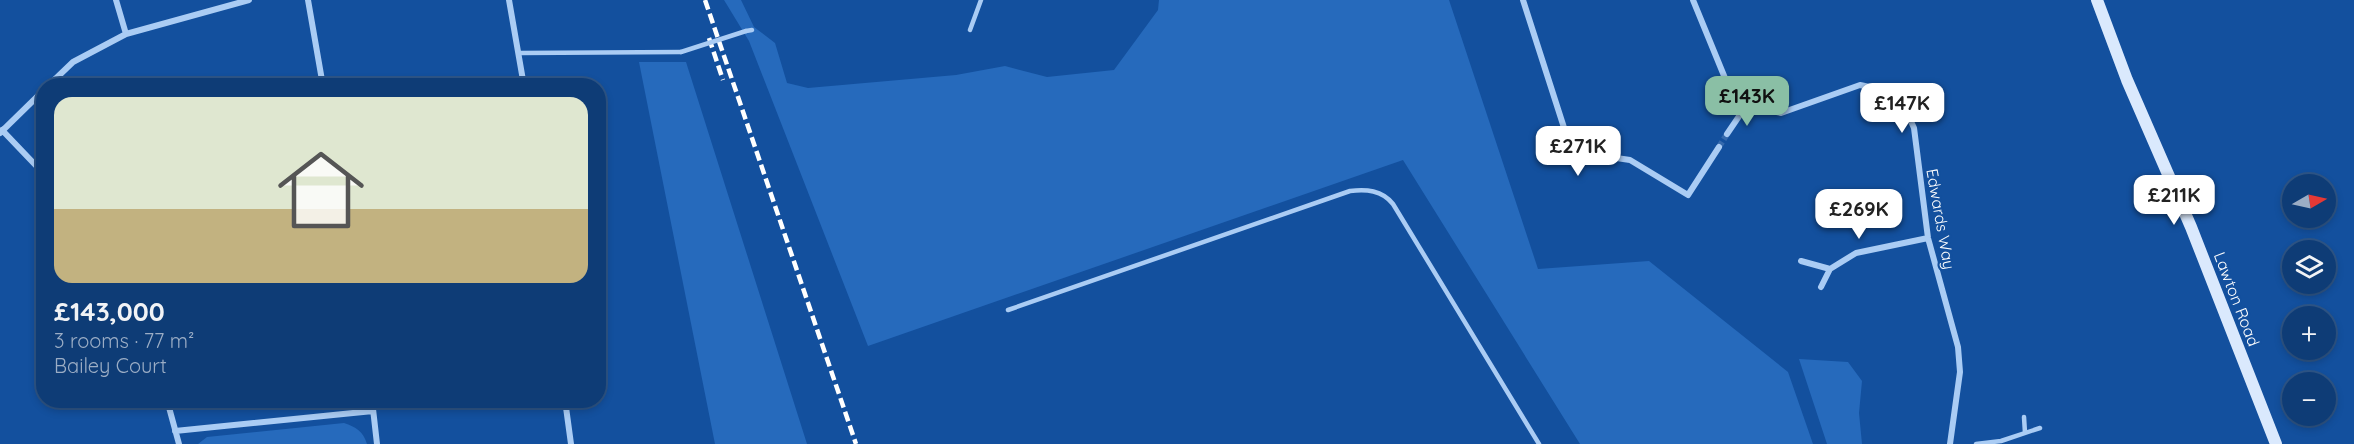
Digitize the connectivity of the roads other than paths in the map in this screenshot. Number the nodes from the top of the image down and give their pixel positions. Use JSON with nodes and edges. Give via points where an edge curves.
{"nodes":[{"id":1,"x":116,"y":0,"type":"edge"},
{"id":2,"x":249,"y":0,"type":"edge"},
{"id":3,"x":308,"y":0,"type":"edge"},
{"id":4,"x":509,"y":0,"type":"edge"},
{"id":5,"x":981,"y":0,"type":"edge"},
{"id":6,"x":1522,"y":0,"type":"edge"},
{"id":7,"x":1693,"y":0,"type":"edge"},
{"id":8,"x":2097,"y":0,"type":"edge"},
{"id":9,"x":752,"y":30,"type":"dead end"},
{"id":10,"x":970,"y":30,"type":"dead end"},
{"id":11,"x":126,"y":34,"type":"junction"},
{"id":12,"x":520,"y":53,"type":"junction"},
{"id":13,"x":56,"y":78,"type":"edge"},
{"id":14,"x":321,"y":78,"type":"edge"},
{"id":15,"x":523,"y":78,"type":"edge"},
{"id":16,"x":36,"y":98,"type":"edge"},
{"id":17,"x":1746,"y":106,"type":"junction"},
{"id":18,"x":1,"y":131,"type":"edge"},
{"id":19,"x":1727,"y":134,"type":"tunnel mouth"},
{"id":20,"x":1719,"y":147,"type":"tunnel mouth"},
{"id":21,"x":36,"y":166,"type":"edge"},
{"id":22,"x":1928,"y":238,"type":"junction"},
{"id":23,"x":1801,"y":261,"type":"dead end"},
{"id":24,"x":1830,"y":269,"type":"junction"},
{"id":25,"x":1821,"y":287,"type":"dead end"},
{"id":26,"x":1008,"y":310,"type":"dead end"},
{"id":27,"x":170,"y":408,"type":"edge"},
{"id":28,"x":373,"y":408,"type":"edge"},
{"id":29,"x":566,"y":408,"type":"edge"},
{"id":30,"x":373,"y":411,"type":"junction"},
{"id":31,"x":2024,"y":417,"type":"dead end"},
{"id":32,"x":2040,"y":428,"type":"dead end"},
{"id":33,"x":175,"y":431,"type":"junction"},
{"id":34,"x":2025,"y":433,"type":"junction"},
{"id":35,"x":179,"y":444,"type":"edge"},
{"id":36,"x":377,"y":444,"type":"edge"},
{"id":37,"x":571,"y":444,"type":"edge"},
{"id":38,"x":1539,"y":444,"type":"edge"},
{"id":39,"x":1950,"y":444,"type":"edge"},
{"id":40,"x":1976,"y":444,"type":"edge"},
{"id":41,"x":2277,"y":444,"type":"edge"}],
"edges":[{"from":1,"to":11,"type":"street"},
{"from":2,"to":11,"type":"street"},
{"from":3,"to":14,"type":"street"},
{"from":4,"to":12,"type":"street"},
{"from":5,"to":10,"type":"lane"},
{"from":6,"to":20,"type":"street","via":[[1575,165],[1603,156],[1630,160],[1688,195]]},
{"from":7,"to":17,"type":"street","via":[[1727,83]]},
{"from":8,"to":41,"type":"main road","name":"Lawton Road"},
{"from":9,"to":12,"type":"lane","bridge":true,"via":[[681,52]]},
{"from":11,"to":13,"type":"street","via":[[73,62]]},
{"from":12,"to":15,"type":"street"},
{"from":16,"to":18,"type":"street"},
{"from":17,"to":19,"type":"street"},
{"from":17,"to":22,"type":"street","name":"Edwards Way","via":[[1781,113],[1860,85],[1884,90],[1894,97],[1903,104],[1914,128]]},
{"from":18,"to":21,"type":"street"},
{"from":22,"to":24,"type":"street","via":[[1856,253]]},
{"from":22,"to":39,"type":"street","name":"Edwards Way","via":[[1958,346],[1960,372]]},
{"from":23,"to":24,"type":"street"},
{"from":24,"to":25,"type":"street"},
{"from":26,"to":38,"type":"lane","via":[[1350,191],[1372,190],[1388,197],[1393,204]]},
{"from":27,"to":33,"type":"street"},
{"from":28,"to":30,"type":"street"},
{"from":29,"to":37,"type":"street"},
{"from":30,"to":33,"type":"street"},
{"from":30,"to":36,"type":"street"},
{"from":31,"to":34,"type":"lane"},
{"from":32,"to":34,"type":"lane"},
{"from":33,"to":35,"type":"street"},
{"from":34,"to":40,"type":"lane"}]}
